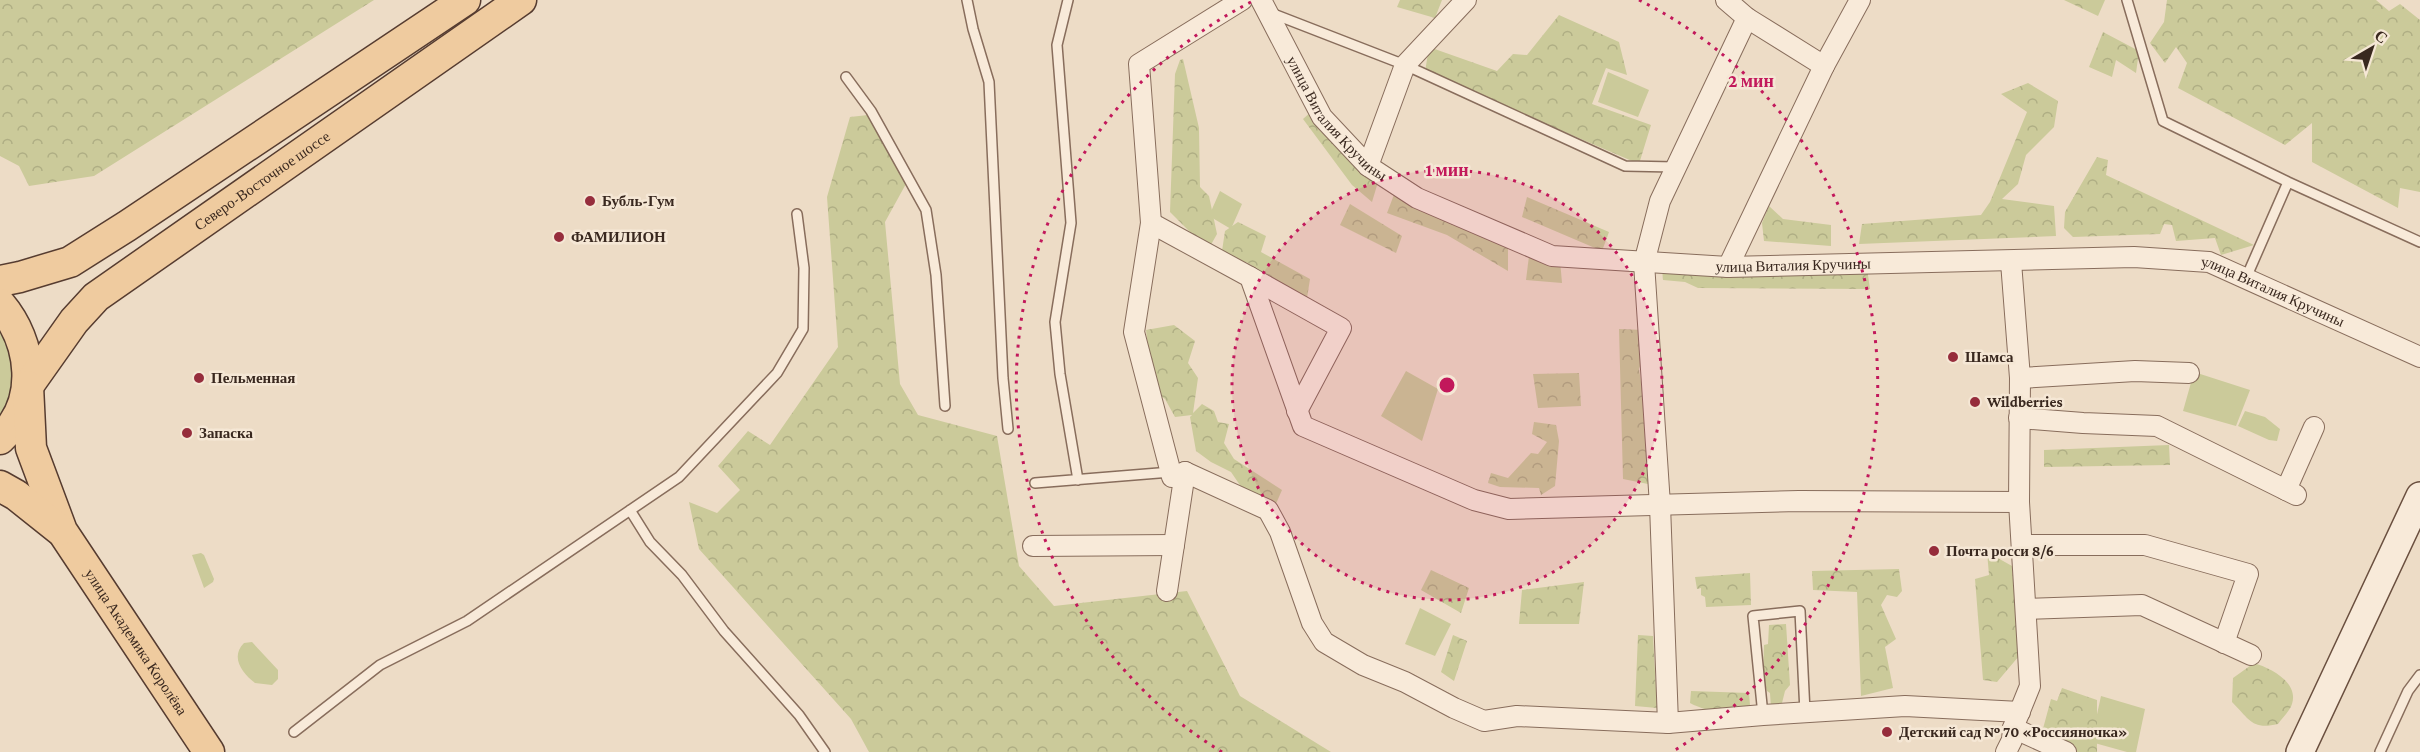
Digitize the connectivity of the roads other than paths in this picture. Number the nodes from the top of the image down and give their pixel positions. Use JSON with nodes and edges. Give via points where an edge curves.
{"nodes":[{"id":1,"x":465,"y":0,"type":"edge"},
{"id":2,"x":521,"y":0,"type":"edge"},
{"id":3,"x":967,"y":0,"type":"edge"},
{"id":4,"x":1068,"y":0,"type":"edge"},
{"id":5,"x":1242,"y":0,"type":"edge"},
{"id":6,"x":1466,"y":0,"type":"edge"},
{"id":7,"x":1726,"y":0,"type":"edge"},
{"id":8,"x":1860,"y":0,"type":"edge"},
{"id":9,"x":2127,"y":0,"type":"edge"},
{"id":10,"x":1263,"y":6,"type":"edge"},
{"id":11,"x":1747,"y":18,"type":"junction"},
{"id":12,"x":1405,"y":65,"type":"junction"},
{"id":13,"x":1824,"y":66,"type":"junction"},
{"id":14,"x":846,"y":77,"type":"dead end"},
{"id":15,"x":1368,"y":166,"type":"junction"},
{"id":16,"x":1676,"y":167,"type":"junction"},
{"id":17,"x":2288,"y":182,"type":"junction"},
{"id":18,"x":797,"y":214,"type":"dead end"},
{"id":19,"x":1151,"y":223,"type":"junction"},
{"id":20,"x":2420,"y":242,"type":"edge"},
{"id":21,"x":2011,"y":262,"type":"junction"},
{"id":22,"x":1644,"y":263,"type":"junction"},
{"id":23,"x":1728,"y":267,"type":"junction"},
{"id":24,"x":1250,"y":277,"type":"junction"},
{"id":25,"x":2246,"y":278,"type":"junction"},
{"id":26,"x":0,"y":281,"type":"edge"},
{"id":27,"x":0,"y":304,"type":"edge"},
{"id":28,"x":2420,"y":357,"type":"edge"},
{"id":29,"x":2189,"y":373,"type":"dead end"},
{"id":30,"x":2020,"y":378,"type":"junction"},
{"id":31,"x":28,"y":386,"type":"junction"},
{"id":32,"x":945,"y":406,"type":"dead end"},
{"id":33,"x":1297,"y":411,"type":"junction"},
{"id":34,"x":2019,"y":417,"type":"junction"},
{"id":35,"x":2314,"y":427,"type":"dead end"},
{"id":36,"x":1008,"y":429,"type":"dead end"},
{"id":37,"x":0,"y":439,"type":"edge"},
{"id":38,"x":1178,"y":472,"type":"junction"},
{"id":39,"x":1078,"y":480,"type":"junction"},
{"id":40,"x":1035,"y":483,"type":"dead end"},
{"id":41,"x":0,"y":486,"type":"edge"},
{"id":42,"x":2019,"y":502,"type":"junction"},
{"id":43,"x":1660,"y":505,"type":"junction"},
{"id":44,"x":2416,"y":505,"type":"edge"},
{"id":45,"x":630,"y":510,"type":"junction"},
{"id":46,"x":62,"y":531,"type":"junction"},
{"id":47,"x":1174,"y":545,"type":"junction"},
{"id":48,"x":2022,"y":545,"type":"junction"},
{"id":49,"x":1033,"y":546,"type":"dead end"},
{"id":50,"x":1167,"y":591,"type":"dead end"},
{"id":51,"x":2026,"y":609,"type":"junction"},
{"id":52,"x":2224,"y":643,"type":"junction"},
{"id":53,"x":2251,"y":655,"type":"dead end"},
{"id":54,"x":2420,"y":675,"type":"edge"},
{"id":55,"x":1805,"y":712,"type":"junction"},
{"id":56,"x":1763,"y":715,"type":"junction"},
{"id":57,"x":2016,"y":720,"type":"junction"},
{"id":58,"x":1668,"y":723,"type":"junction"},
{"id":59,"x":294,"y":732,"type":"dead end"},
{"id":60,"x":208,"y":752,"type":"edge"},
{"id":61,"x":825,"y":752,"type":"edge"},
{"id":62,"x":2006,"y":752,"type":"edge"},
{"id":63,"x":2066,"y":752,"type":"edge"},
{"id":64,"x":2300,"y":752,"type":"edge"},
{"id":65,"x":2380,"y":752,"type":"edge"}],
"edges":[{"from":1,"to":26,"type":"main road","via":[[70,262]]},
{"from":2,"to":31,"type":"main road","name":"Северо-Восточное шоссе","via":[[96,297]]},
{"from":3,"to":36,"type":"lane","via":[[989,82]]},
{"from":4,"to":39,"type":"lane","via":[[1057,45],[1071,223],[1055,322]]},
{"from":5,"to":19,"type":"street","via":[[1139,64]]},
{"from":6,"to":12,"type":"street"},
{"from":7,"to":11,"type":"street"},
{"from":8,"to":13,"type":"street"},
{"from":9,"to":17,"type":"lane","via":[[2163,121]]},
{"from":10,"to":12,"type":"lane"},
{"from":10,"to":15,"type":"street","name":"улица Виталия Кручины","via":[[1322,117]]},
{"from":11,"to":13,"type":"street"},
{"from":11,"to":16,"type":"street"},
{"from":12,"to":15,"type":"street"},
{"from":12,"to":16,"type":"lane","via":[[1625,166]]},
{"from":13,"to":23,"type":"street"},
{"from":14,"to":32,"type":"lane","via":[[870,111],[926,210],[936,275]]},
{"from":15,"to":22,"type":"street","name":"улица Виталия Кручины","via":[[1417,198],[1552,256]]},
{"from":16,"to":22,"type":"street","via":[[1660,201]]},
{"from":17,"to":20,"type":"lane"},
{"from":17,"to":25,"type":"lane"},
{"from":18,"to":45,"type":"lane","via":[[804,268],[803,329],[777,373],[679,477]]},
{"from":19,"to":24,"type":"street"},
{"from":19,"to":38,"type":"street","via":[[1134,332]]},
{"from":21,"to":23,"type":"street","name":"улица Виталия Кручины"},
{"from":21,"to":25,"type":"street","name":"улица Виталия Кручины","via":[[2134,257],[2209,262]]},
{"from":21,"to":30,"type":"street"},
{"from":22,"to":23,"type":"street","name":"улица Виталия Кручины"},
{"from":22,"to":43,"type":"street"},
{"from":24,"to":33,"type":"street"},
{"from":24,"to":33,"type":"street","via":[[1341,328]]},
{"from":25,"to":28,"type":"street","name":"улица Виталия Кручины"},
{"from":27,"to":31,"type":"main road","name":"улица Академика Королёва","via":[[10,315],[23,343]]},
{"from":29,"to":30,"type":"street","via":[[2135,371]]},
{"from":30,"to":34,"type":"street"},
{"from":31,"to":37,"type":"main road","via":[[20,413]]},
{"from":31,"to":46,"type":"main road","name":"улица Академика Королёва","via":[[31,448]]},
{"from":33,"to":43,"type":"street","via":[[1303,426],[1474,501],[1509,510]]},
{"from":34,"to":35,"type":"street","via":[[2157,426],[2291,492]]},
{"from":34,"to":42,"type":"street"},
{"from":38,"to":39,"type":"lane"},
{"from":38,"to":47,"type":"street"},
{"from":38,"to":58,"type":"street","via":[[1268,510],[1280,532],[1312,623],[1324,642],[1363,665],[1484,721],[1517,716]]},
{"from":39,"to":40,"type":"lane"},
{"from":41,"to":46,"type":"main road","name":"улица Академика Королёва"},
{"from":42,"to":43,"type":"street"},
{"from":42,"to":48,"type":"street"},
{"from":43,"to":58,"type":"street"},
{"from":44,"to":64,"type":"main road"},
{"from":45,"to":59,"type":"lane","via":[[467,621],[380,665]]},
{"from":45,"to":61,"type":"lane","via":[[650,542],[800,715]]},
{"from":46,"to":60,"type":"main road","name":"улица Академика Королёва"},
{"from":47,"to":49,"type":"street"},
{"from":47,"to":50,"type":"street"},
{"from":48,"to":51,"type":"street"},
{"from":48,"to":52,"type":"street","via":[[2145,545],[2248,574]]},
{"from":51,"to":52,"type":"street","via":[[2142,605]]},
{"from":51,"to":57,"type":"street","via":[[2030,686]]},
{"from":52,"to":53,"type":"street"},
{"from":54,"to":65,"type":"lane","via":[[2408,691]]},
{"from":55,"to":56,"type":"street"},
{"from":55,"to":56,"type":"lane","via":[[1800,611],[1753,616]]},
{"from":55,"to":57,"type":"street","via":[[1905,706]]},
{"from":56,"to":58,"type":"street"},
{"from":57,"to":62,"type":"street"},
{"from":57,"to":63,"type":"street"}]}
